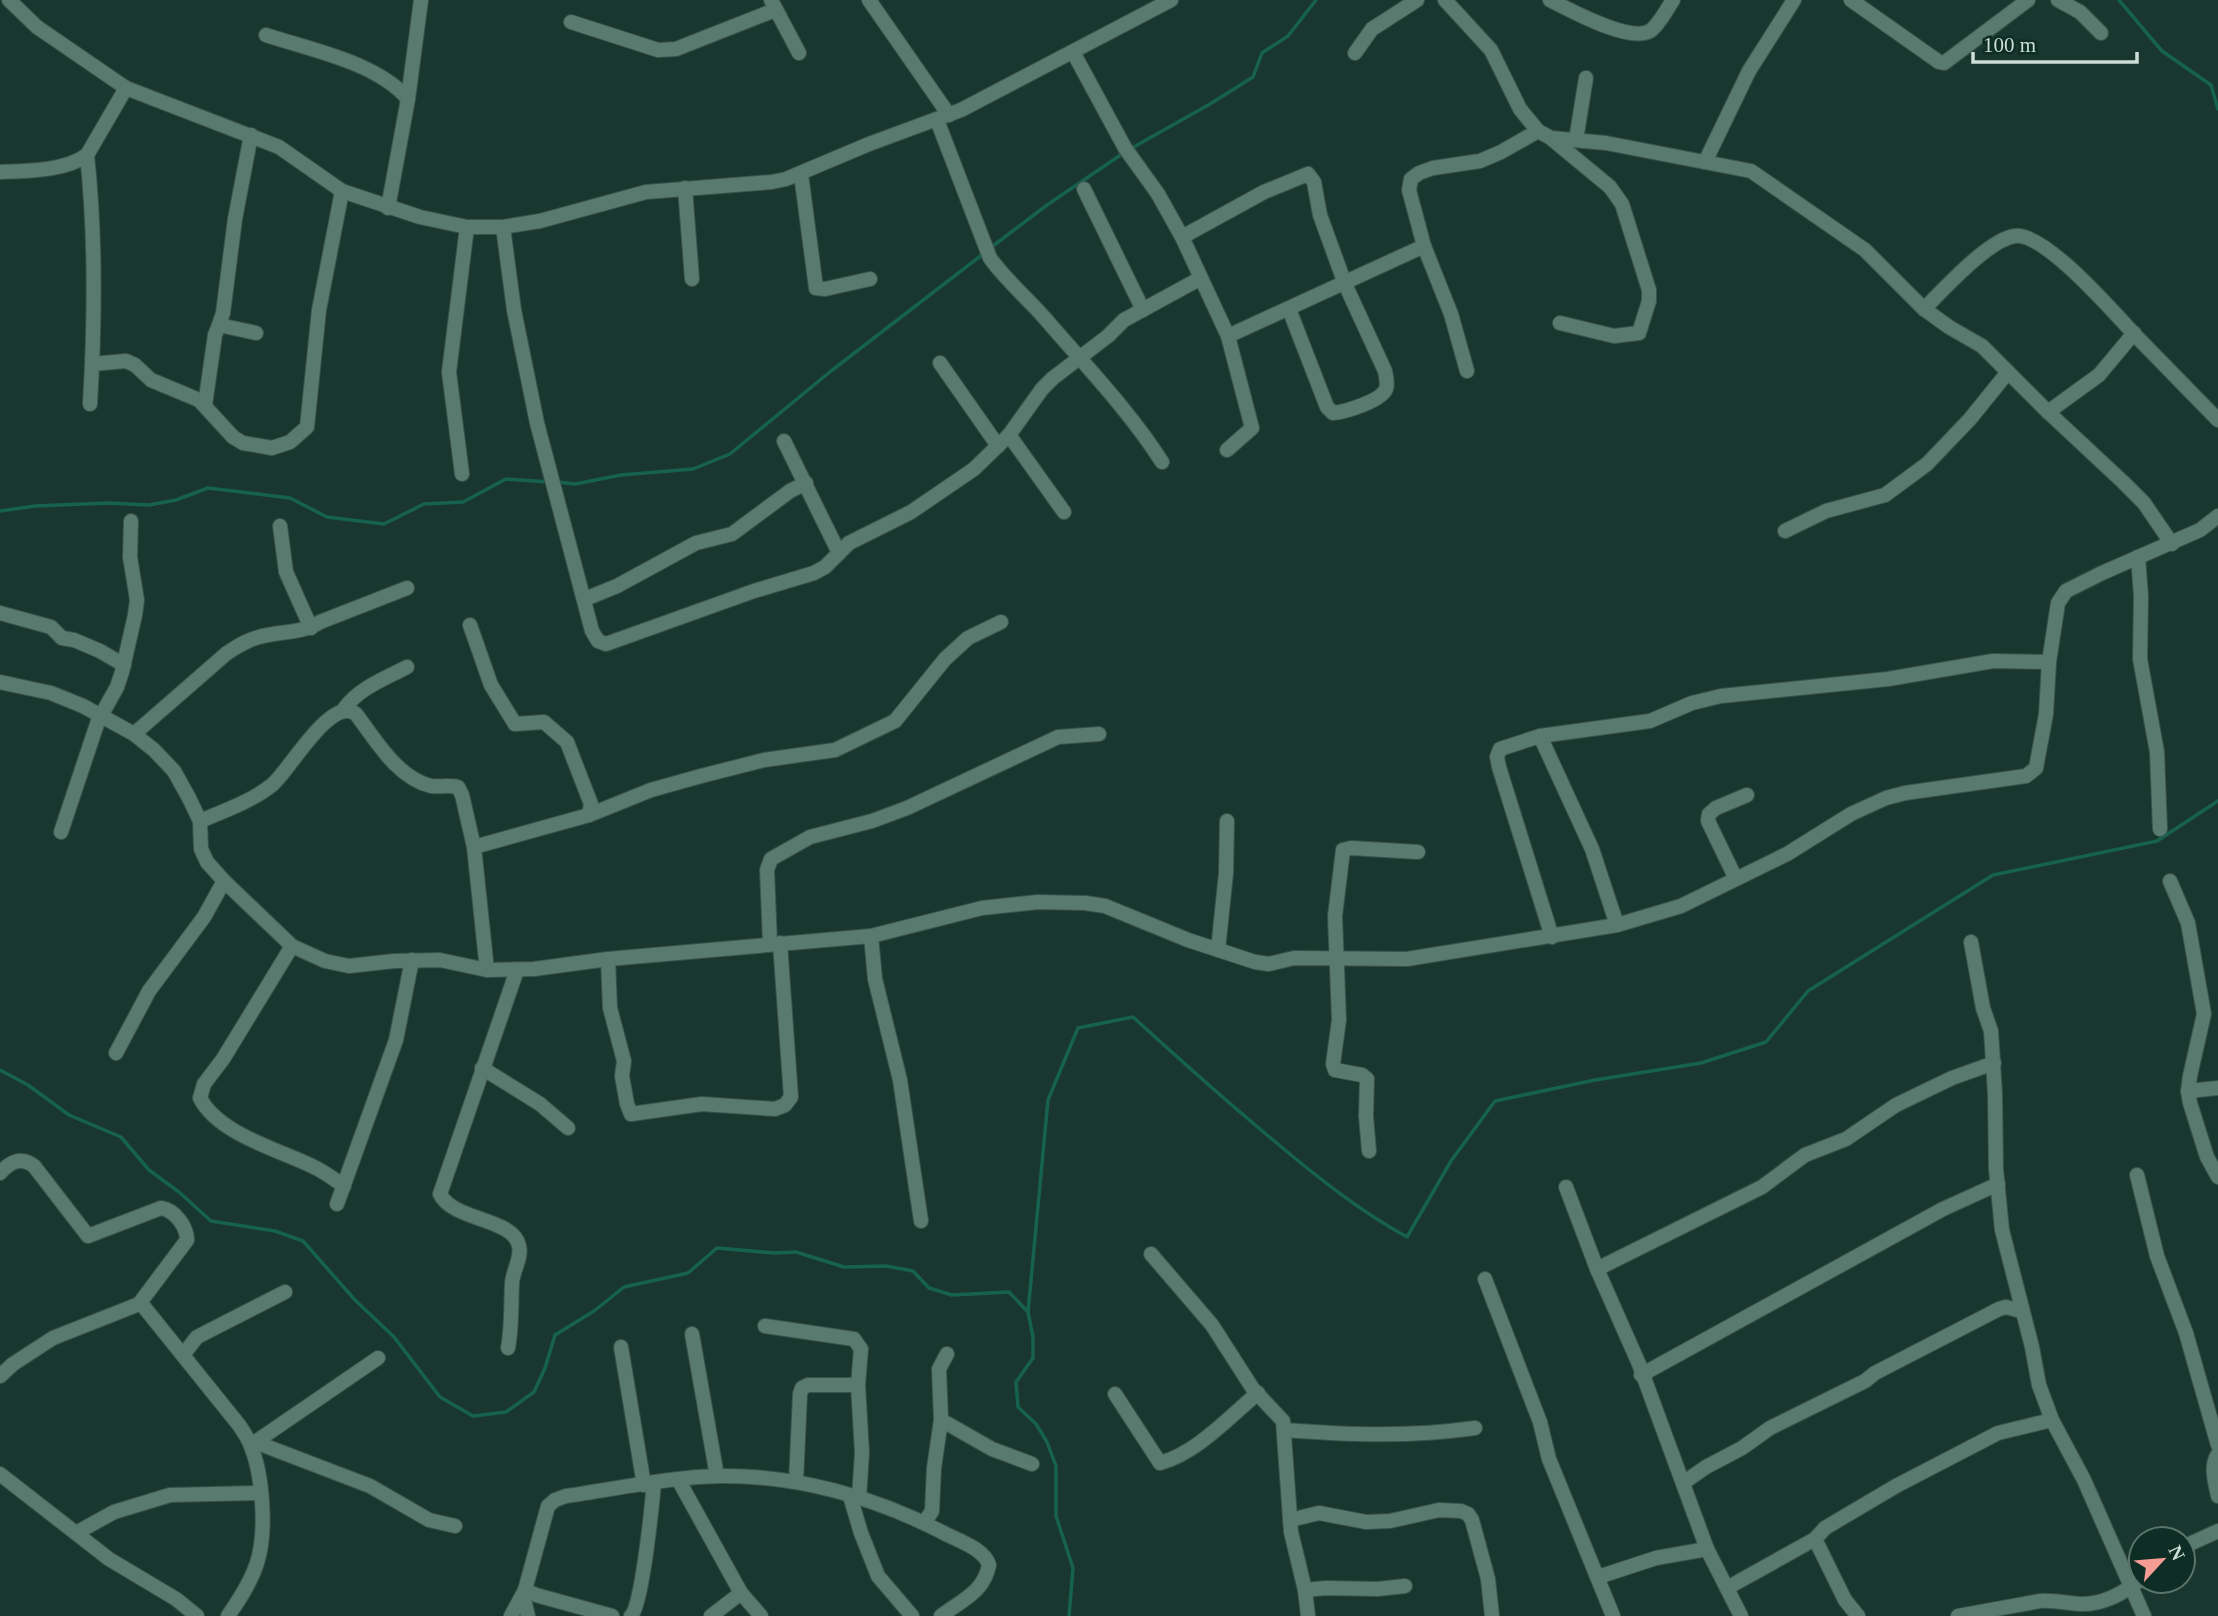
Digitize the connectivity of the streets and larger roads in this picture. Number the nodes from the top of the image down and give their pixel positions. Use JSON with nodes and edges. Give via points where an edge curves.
{"nodes":[{"id":1,"x":421,"y":0,"type":"edge"},
{"id":2,"x":869,"y":0,"type":"edge"},
{"id":3,"x":1171,"y":0,"type":"edge"},
{"id":4,"x":1417,"y":0,"type":"edge"},
{"id":5,"x":1445,"y":0,"type":"edge"},
{"id":6,"x":1550,"y":0,"type":"edge"},
{"id":7,"x":1673,"y":0,"type":"edge"},
{"id":8,"x":1794,"y":0,"type":"edge"},
{"id":9,"x":1851,"y":0,"type":"edge"},
{"id":10,"x":2028,"y":0,"type":"edge"},
{"id":11,"x":2058,"y":0,"type":"edge"},
{"id":12,"x":12,"y":1,"type":"edge"},
{"id":13,"x":773,"y":5,"type":"edge"},
{"id":14,"x":1571,"y":5,"type":"edge"},
{"id":15,"x":571,"y":22,"type":"dead end"},
{"id":16,"x":2101,"y":33,"type":"dead end"},
{"id":17,"x":266,"y":35,"type":"dead end"},
{"id":18,"x":1073,"y":52,"type":"junction"},
{"id":19,"x":799,"y":53,"type":"dead end"},
{"id":20,"x":1355,"y":53,"type":"dead end"},
{"id":21,"x":1586,"y":78,"type":"dead end"},
{"id":22,"x":127,"y":88,"type":"junction"},
{"id":23,"x":408,"y":99,"type":"junction"},
{"id":24,"x":943,"y":117,"type":"junction"},
{"id":25,"x":251,"y":135,"type":"junction"},
{"id":26,"x":1544,"y":135,"type":"junction"},
{"id":27,"x":1576,"y":140,"type":"junction"},
{"id":28,"x":87,"y":155,"type":"junction"},
{"id":29,"x":1705,"y":162,"type":"junction"},
{"id":30,"x":0,"y":172,"type":"edge"},
{"id":31,"x":801,"y":174,"type":"junction"},
{"id":32,"x":685,"y":188,"type":"junction"},
{"id":33,"x":1084,"y":188,"type":"dead end"},
{"id":34,"x":342,"y":191,"type":"junction"},
{"id":35,"x":388,"y":208,"type":"junction"},
{"id":36,"x":467,"y":227,"type":"junction"},
{"id":37,"x":503,"y":227,"type":"junction"},
{"id":38,"x":1182,"y":237,"type":"junction"},
{"id":39,"x":1424,"y":246,"type":"junction"},
{"id":40,"x":1201,"y":278,"type":"junction"},
{"id":41,"x":692,"y":279,"type":"dead end"},
{"id":42,"x":870,"y":279,"type":"dead end"},
{"id":43,"x":1345,"y":284,"type":"junction"},
{"id":44,"x":1289,"y":309,"type":"junction"},
{"id":45,"x":1924,"y":309,"type":"junction"},
{"id":46,"x":1143,"y":310,"type":"junction"},
{"id":47,"x":1560,"y":323,"type":"dead end"},
{"id":48,"x":219,"y":325,"type":"junction"},
{"id":49,"x":256,"y":333,"type":"dead end"},
{"id":50,"x":2134,"y":333,"type":"junction"},
{"id":51,"x":1228,"y":336,"type":"junction"},
{"id":52,"x":1077,"y":357,"type":"junction"},
{"id":53,"x":940,"y":363,"type":"dead end"},
{"id":54,"x":92,"y":364,"type":"junction"},
{"id":55,"x":1467,"y":371,"type":"dead end"},
{"id":56,"x":2008,"y":372,"type":"junction"},
{"id":57,"x":90,"y":404,"type":"dead end"},
{"id":58,"x":205,"y":405,"type":"junction"},
{"id":59,"x":2048,"y":412,"type":"junction"},
{"id":60,"x":2218,"y":420,"type":"edge"},
{"id":61,"x":785,"y":441,"type":"dead end"},
{"id":62,"x":1004,"y":441,"type":"junction"},
{"id":63,"x":1227,"y":450,"type":"dead end"},
{"id":64,"x":1162,"y":462,"type":"dead end"},
{"id":65,"x":461,"y":474,"type":"dead end"},
{"id":66,"x":806,"y":483,"type":"junction"},
{"id":67,"x":1064,"y":512,"type":"dead end"},
{"id":68,"x":2218,"y":516,"type":"edge"},
{"id":69,"x":131,"y":521,"type":"dead end"},
{"id":70,"x":280,"y":526,"type":"dead end"},
{"id":71,"x":1786,"y":531,"type":"dead end"},
{"id":72,"x":2172,"y":544,"type":"junction"},
{"id":73,"x":839,"y":553,"type":"junction"},
{"id":74,"x":2138,"y":557,"type":"junction"},
{"id":75,"x":407,"y":588,"type":"dead end"},
{"id":76,"x":585,"y":599,"type":"junction"},
{"id":77,"x":0,"y":613,"type":"edge"},
{"id":78,"x":1001,"y":622,"type":"dead end"},
{"id":79,"x":470,"y":625,"type":"dead end"},
{"id":80,"x":311,"y":628,"type":"junction"},
{"id":81,"x":2049,"y":662,"type":"junction"},
{"id":82,"x":124,"y":665,"type":"junction"},
{"id":83,"x":407,"y":667,"type":"dead end"},
{"id":84,"x":0,"y":682,"type":"edge"},
{"id":85,"x":344,"y":709,"type":"junction"},
{"id":86,"x":100,"y":718,"type":"junction"},
{"id":87,"x":134,"y":734,"type":"junction"},
{"id":88,"x":1099,"y":734,"type":"dead end"},
{"id":89,"x":1540,"y":736,"type":"junction"},
{"id":90,"x":1747,"y":795,"type":"dead end"},
{"id":91,"x":589,"y":815,"type":"junction"},
{"id":92,"x":200,"y":821,"type":"junction"},
{"id":93,"x":1227,"y":821,"type":"dead end"},
{"id":94,"x":2160,"y":829,"type":"dead end"},
{"id":95,"x":61,"y":832,"type":"dead end"},
{"id":96,"x":474,"y":847,"type":"junction"},
{"id":97,"x":1418,"y":852,"type":"dead end"},
{"id":98,"x":1736,"y":879,"type":"junction"},
{"id":99,"x":224,"y":881,"type":"junction"},
{"id":100,"x":2170,"y":881,"type":"dead end"},
{"id":101,"x":1617,"y":925,"type":"junction"},
{"id":102,"x":870,"y":936,"type":"junction"},
{"id":103,"x":1552,"y":937,"type":"junction"},
{"id":104,"x":775,"y":943,"type":"junction"},
{"id":105,"x":1971,"y":943,"type":"dead end"},
{"id":106,"x":292,"y":946,"type":"junction"},
{"id":107,"x":1219,"y":950,"type":"junction"},
{"id":108,"x":608,"y":959,"type":"junction"},
{"id":109,"x":412,"y":960,"type":"junction"},
{"id":110,"x":1337,"y":960,"type":"junction"},
{"id":111,"x":487,"y":970,"type":"junction"},
{"id":112,"x":517,"y":970,"type":"junction"},
{"id":113,"x":116,"y":1053,"type":"dead end"},
{"id":114,"x":1994,"y":1063,"type":"junction"},
{"id":115,"x":482,"y":1068,"type":"junction"},
{"id":116,"x":2218,"y":1088,"type":"edge"},
{"id":117,"x":2189,"y":1091,"type":"junction"},
{"id":118,"x":568,"y":1128,"type":"dead end"},
{"id":119,"x":1369,"y":1152,"type":"dead end"},
{"id":120,"x":0,"y":1174,"type":"edge"},
{"id":121,"x":2137,"y":1175,"type":"dead end"},
{"id":122,"x":2218,"y":1177,"type":"edge"},
{"id":123,"x":1998,"y":1184,"type":"junction"},
{"id":124,"x":344,"y":1186,"type":"junction"},
{"id":125,"x":1566,"y":1187,"type":"dead end"},
{"id":126,"x":337,"y":1204,"type":"dead end"},
{"id":127,"x":921,"y":1221,"type":"dead end"},
{"id":128,"x":1151,"y":1254,"type":"dead end"},
{"id":129,"x":1597,"y":1269,"type":"junction"},
{"id":130,"x":1485,"y":1279,"type":"dead end"},
{"id":131,"x":285,"y":1292,"type":"dead end"},
{"id":132,"x":139,"y":1304,"type":"junction"},
{"id":133,"x":2021,"y":1311,"type":"junction"},
{"id":134,"x":765,"y":1326,"type":"dead end"},
{"id":135,"x":692,"y":1334,"type":"dead end"},
{"id":136,"x":621,"y":1347,"type":"dead end"},
{"id":137,"x":508,"y":1348,"type":"dead end"},
{"id":138,"x":947,"y":1353,"type":"dead end"},
{"id":139,"x":183,"y":1355,"type":"junction"},
{"id":140,"x":378,"y":1358,"type":"dead end"},
{"id":141,"x":1641,"y":1375,"type":"junction"},
{"id":142,"x":0,"y":1377,"type":"edge"},
{"id":143,"x":858,"y":1385,"type":"junction"},
{"id":144,"x":1258,"y":1393,"type":"junction"},
{"id":145,"x":1115,"y":1394,"type":"dead end"},
{"id":146,"x":941,"y":1420,"type":"junction"},
{"id":147,"x":2052,"y":1420,"type":"junction"},
{"id":148,"x":1475,"y":1428,"type":"dead end"},
{"id":149,"x":1285,"y":1430,"type":"junction"},
{"id":150,"x":253,"y":1443,"type":"junction"},
{"id":151,"x":2218,"y":1446,"type":"edge"},
{"id":152,"x":2218,"y":1454,"type":"edge"},
{"id":153,"x":1032,"y":1464,"type":"dead end"},
{"id":154,"x":0,"y":1474,"type":"edge"},
{"id":155,"x":717,"y":1476,"type":"junction"},
{"id":156,"x":679,"y":1480,"type":"junction"},
{"id":157,"x":796,"y":1482,"type":"junction"},
{"id":158,"x":1683,"y":1483,"type":"junction"},
{"id":159,"x":650,"y":1484,"type":"junction"},
{"id":160,"x":261,"y":1493,"type":"junction"},
{"id":161,"x":2218,"y":1495,"type":"edge"},
{"id":162,"x":855,"y":1497,"type":"junction"},
{"id":163,"x":1290,"y":1520,"type":"junction"},
{"id":164,"x":923,"y":1523,"type":"junction"},
{"id":165,"x":456,"y":1526,"type":"dead end"},
{"id":166,"x":2218,"y":1531,"type":"edge"},
{"id":167,"x":75,"y":1533,"type":"junction"},
{"id":168,"x":1815,"y":1539,"type":"junction"},
{"id":169,"x":2197,"y":1541,"type":"edge"},
{"id":170,"x":1707,"y":1549,"type":"junction"},
{"id":171,"x":2127,"y":1565,"type":"edge"},
{"id":172,"x":1598,"y":1577,"type":"junction"},
{"id":173,"x":1405,"y":1586,"type":"dead end"},
{"id":174,"x":1727,"y":1588,"type":"junction"},
{"id":175,"x":2127,"y":1588,"type":"edge"},
{"id":176,"x":1305,"y":1590,"type":"junction"},
{"id":177,"x":524,"y":1592,"type":"junction"},
{"id":178,"x":741,"y":1593,"type":"junction"},
{"id":179,"x":2139,"y":1595,"type":"edge"},
{"id":180,"x":2084,"y":1610,"type":"edge"},
{"id":181,"x":197,"y":1616,"type":"edge"},
{"id":182,"x":228,"y":1616,"type":"edge"},
{"id":183,"x":511,"y":1616,"type":"edge"},
{"id":184,"x":528,"y":1616,"type":"edge"},
{"id":185,"x":612,"y":1616,"type":"edge"},
{"id":186,"x":631,"y":1616,"type":"edge"},
{"id":187,"x":711,"y":1616,"type":"edge"},
{"id":188,"x":761,"y":1616,"type":"edge"},
{"id":189,"x":912,"y":1616,"type":"edge"},
{"id":190,"x":942,"y":1616,"type":"edge"},
{"id":191,"x":1308,"y":1616,"type":"edge"},
{"id":192,"x":1492,"y":1616,"type":"edge"},
{"id":193,"x":1613,"y":1616,"type":"edge"},
{"id":194,"x":1741,"y":1616,"type":"edge"},
{"id":195,"x":1858,"y":1616,"type":"edge"},
{"id":196,"x":1958,"y":1616,"type":"edge"},
{"id":197,"x":2144,"y":1616,"type":"edge"}],
"edges":[{"from":1,"to":23,"type":"street"},
{"from":2,"to":24,"type":"street","via":[[925,78]]},
{"from":3,"to":18,"type":"street"},
{"from":4,"to":20,"type":"street","via":[[1372,29]]},
{"from":5,"to":26,"type":"street","via":[[1491,50],[1520,109]]},
{"from":6,"to":14,"type":"street"},
{"from":7,"to":14,"type":"street","via":[[1653,29],[1637,34],[1596,24]]},
{"from":8,"to":29,"type":"street","via":[[1749,71]]},
{"from":9,"to":10,"type":"street","via":[[1944,63]]},
{"from":11,"to":16,"type":"street","via":[[2080,12]]},
{"from":12,"to":22,"type":"street","via":[[37,27]]},
{"from":13,"to":15,"type":"street","via":[[691,43],[667,49]]},
{"from":13,"to":19,"type":"street"},
{"from":17,"to":23,"type":"street","via":[[359,66],[388,80]]},
{"from":18,"to":24,"type":"street"},
{"from":18,"to":38,"type":"street","via":[[1125,148]]},
{"from":21,"to":27,"type":"street"},
{"from":22,"to":25,"type":"street"},
{"from":22,"to":28,"type":"street"},
{"from":23,"to":35,"type":"street"},
{"from":24,"to":31,"type":"street"},
{"from":24,"to":52,"type":"street","via":[[990,258]]},
{"from":25,"to":34,"type":"street","via":[[279,147]]},
{"from":25,"to":48,"type":"street"},
{"from":26,"to":27,"type":"street"},
{"from":26,"to":39,"type":"street","via":[[1480,161],[1433,168],[1411,179],[1409,190]]},
{"from":26,"to":47,"type":"street","via":[[1610,187],[1622,204],[1649,301],[1641,331],[1635,335],[1614,336]]},
{"from":27,"to":29,"type":"street"},
{"from":28,"to":30,"type":"street","via":[[64,166]]},
{"from":28,"to":54,"type":"street","via":[[96,282]]},
{"from":29,"to":45,"type":"street","via":[[1751,171],[1770,183],[1865,250]]},
{"from":31,"to":32,"type":"street","via":[[772,182]]},
{"from":31,"to":42,"type":"street","via":[[816,288]]},
{"from":32,"to":37,"type":"street","via":[[646,192]]},
{"from":32,"to":41,"type":"street"},
{"from":33,"to":46,"type":"street"},
{"from":34,"to":35,"type":"street"},
{"from":34,"to":58,"type":"street","via":[[319,310],[307,427],[289,442],[272,448],[243,443]]},
{"from":35,"to":36,"type":"street"},
{"from":36,"to":37,"type":"street"},
{"from":36,"to":65,"type":"street","via":[[449,372]]},
{"from":37,"to":76,"type":"street","via":[[537,424]]},
{"from":38,"to":40,"type":"street"},
{"from":38,"to":43,"type":"street","via":[[1264,192],[1308,174]]},
{"from":39,"to":43,"type":"street"},
{"from":39,"to":55,"type":"street"},
{"from":40,"to":46,"type":"street"},
{"from":40,"to":51,"type":"street"},
{"from":43,"to":44,"type":"street"},
{"from":43,"to":44,"type":"street","via":[[1385,371],[1385,392],[1377,398],[1344,412],[1333,413],[1327,407]]},
{"from":44,"to":51,"type":"street"},
{"from":45,"to":50,"type":"street","via":[[1981,255],[2013,236],[2025,236],[2067,265]]},
{"from":45,"to":56,"type":"street","via":[[1982,346]]},
{"from":46,"to":52,"type":"street"},
{"from":48,"to":49,"type":"street"},
{"from":48,"to":58,"type":"street"},
{"from":50,"to":59,"type":"street","via":[[2099,375]]},
{"from":50,"to":60,"type":"street"},
{"from":51,"to":63,"type":"street","via":[[1252,428]]},
{"from":52,"to":62,"type":"street","via":[[1042,389]]},
{"from":52,"to":64,"type":"street"},
{"from":53,"to":62,"type":"street"},
{"from":54,"to":57,"type":"street"},
{"from":54,"to":58,"type":"street","via":[[126,361],[151,380]]},
{"from":56,"to":59,"type":"street"},
{"from":56,"to":71,"type":"street","via":[[1927,464],[1885,495],[1826,510]]},
{"from":59,"to":72,"type":"street","via":[[2144,503]]},
{"from":61,"to":66,"type":"street"},
{"from":62,"to":67,"type":"street"},
{"from":62,"to":73,"type":"street","via":[[932,499]]},
{"from":66,"to":73,"type":"street"},
{"from":66,"to":76,"type":"street","via":[[732,534],[696,542]]},
{"from":68,"to":72,"type":"street"},
{"from":69,"to":82,"type":"street","via":[[131,569],[137,600]]},
{"from":70,"to":80,"type":"street","via":[[286,572]]},
{"from":72,"to":74,"type":"street"},
{"from":73,"to":76,"type":"street","via":[[814,573],[606,644],[592,631]]},
{"from":74,"to":81,"type":"street","via":[[2066,591],[2058,603]]},
{"from":74,"to":94,"type":"street","via":[[2140,659],[2157,752]]},
{"from":75,"to":80,"type":"street"},
{"from":77,"to":82,"type":"street","via":[[51,627],[62,638]]},
{"from":78,"to":91,"type":"street","via":[[968,638],[945,659],[895,721],[835,750],[764,760],[701,776]]},
{"from":79,"to":91,"type":"street","via":[[491,685],[515,724],[544,722],[567,742],[591,804]]},
{"from":80,"to":87,"type":"street","via":[[245,642]]},
{"from":81,"to":89,"type":"street","via":[[1993,661],[1888,679],[1721,696],[1650,721]]},
{"from":81,"to":98,"type":"street","via":[[2036,768],[2026,776],[1886,798]]},
{"from":82,"to":86,"type":"street"},
{"from":83,"to":85,"type":"street","via":[[372,684]]},
{"from":84,"to":86,"type":"street","via":[[51,693]]},
{"from":85,"to":92,"type":"street","via":[[310,737],[273,784]]},
{"from":85,"to":96,"type":"street","via":[[356,714],[386,754],[410,776],[433,786],[458,787]]},
{"from":86,"to":87,"type":"street"},
{"from":86,"to":95,"type":"street"},
{"from":87,"to":92,"type":"street","via":[[174,771]]},
{"from":88,"to":104,"type":"street","via":[[1058,737],[907,808],[810,837],[777,855],[767,870]]},
{"from":89,"to":101,"type":"street","via":[[1592,849]]},
{"from":89,"to":103,"type":"street","via":[[1500,749],[1497,757]]},
{"from":90,"to":98,"type":"street","via":[[1716,808],[1708,821]]},
{"from":91,"to":96,"type":"street"},
{"from":92,"to":99,"type":"street","via":[[201,849]]},
{"from":93,"to":107,"type":"street"},
{"from":96,"to":111,"type":"street"},
{"from":97,"to":110,"type":"street","via":[[1343,850],[1335,916]]},
{"from":98,"to":101,"type":"street","via":[[1681,906]]},
{"from":99,"to":106,"type":"street"},
{"from":99,"to":113,"type":"street","via":[[204,917],[149,991]]},
{"from":100,"to":117,"type":"street","via":[[2188,923],[2204,1014]]},
{"from":101,"to":103,"type":"street"},
{"from":102,"to":104,"type":"street"},
{"from":102,"to":107,"type":"street","via":[[982,908],[1085,903],[1105,906]]},
{"from":102,"to":127,"type":"street","via":[[875,979],[900,1080]]},
{"from":103,"to":110,"type":"street","via":[[1407,959]]},
{"from":104,"to":108,"type":"street"},
{"from":104,"to":108,"type":"street","via":[[791,1097],[775,1109],[702,1104],[631,1114],[610,1008]]},
{"from":105,"to":114,"type":"street","via":[[1992,1031]]},
{"from":106,"to":109,"type":"street","via":[[349,966]]},
{"from":106,"to":124,"type":"street","via":[[204,1084],[200,1098],[206,1110],[251,1141]]},
{"from":107,"to":110,"type":"street","via":[[1269,964],[1294,958]]},
{"from":108,"to":112,"type":"street"},
{"from":109,"to":111,"type":"street","via":[[439,960]]},
{"from":109,"to":124,"type":"street","via":[[393,1049]]},
{"from":110,"to":119,"type":"street","via":[[1339,1020],[1333,1064],[1335,1070],[1367,1079]]},
{"from":111,"to":112,"type":"street"},
{"from":112,"to":115,"type":"street"},
{"from":114,"to":123,"type":"street"},
{"from":114,"to":129,"type":"street","via":[[1896,1105],[1836,1144],[1805,1155],[1762,1188]]},
{"from":115,"to":118,"type":"street","via":[[540,1104]]},
{"from":115,"to":137,"type":"street","via":[[440,1194],[449,1206],[511,1232],[519,1245]]},
{"from":116,"to":117,"type":"street"},
{"from":117,"to":122,"type":"street","via":[[2207,1157]]},
{"from":120,"to":132,"type":"street","via":[[11,1163],[28,1161],[88,1236],[161,1208],[172,1212],[186,1230],[187,1240]]},
{"from":121,"to":151,"type":"street","via":[[2157,1256],[2186,1333]]},
{"from":123,"to":133,"type":"street","via":[[2002,1230]]},
{"from":123,"to":141,"type":"street","via":[[1943,1209]]},
{"from":124,"to":126,"type":"street"},
{"from":125,"to":129,"type":"street"},
{"from":128,"to":144,"type":"street","via":[[1212,1325]]},
{"from":129,"to":141,"type":"street"},
{"from":130,"to":172,"type":"street","via":[[1540,1422],[1549,1459]]},
{"from":131,"to":139,"type":"street","via":[[197,1337]]},
{"from":132,"to":139,"type":"street"},
{"from":132,"to":142,"type":"street","via":[[53,1338]]},
{"from":133,"to":147,"type":"street"},
{"from":133,"to":158,"type":"street","via":[[1998,1309],[1770,1428]]},
{"from":134,"to":143,"type":"street","via":[[853,1339],[861,1349]]},
{"from":135,"to":155,"type":"street"},
{"from":136,"to":159,"type":"street"},
{"from":138,"to":146,"type":"street","via":[[939,1369]]},
{"from":139,"to":150,"type":"street"},
{"from":140,"to":150,"type":"street"},
{"from":141,"to":158,"type":"street"},
{"from":143,"to":157,"type":"street","via":[[802,1388]]},
{"from":143,"to":162,"type":"street","via":[[862,1453]]},
{"from":144,"to":145,"type":"street","via":[[1204,1438],[1160,1463]]},
{"from":144,"to":149,"type":"street","via":[[1277,1412]]},
{"from":146,"to":153,"type":"street","via":[[992,1449]]},
{"from":146,"to":164,"type":"street","via":[[932,1511]]},
{"from":147,"to":168,"type":"street","via":[[2008,1429],[1966,1449],[1825,1528]]},
{"from":147,"to":171,"type":"street"},
{"from":148,"to":149,"type":"street","via":[[1354,1436]]},
{"from":149,"to":163,"type":"street"},
{"from":150,"to":160,"type":"street"},
{"from":150,"to":165,"type":"street","via":[[370,1486],[429,1520]]},
{"from":152,"to":161,"type":"street","via":[[2213,1471]]},
{"from":154,"to":167,"type":"street"},
{"from":155,"to":156,"type":"street"},
{"from":155,"to":157,"type":"street"},
{"from":156,"to":159,"type":"street"},
{"from":156,"to":178,"type":"street"},
{"from":157,"to":162,"type":"street"},
{"from":158,"to":170,"type":"street"},
{"from":159,"to":177,"type":"street","via":[[555,1500],[545,1514]]},
{"from":159,"to":186,"type":"street","via":[[640,1591]]},
{"from":160,"to":167,"type":"street","via":[[170,1495],[114,1512]]},
{"from":160,"to":182,"type":"street","via":[[257,1563]]},
{"from":162,"to":164,"type":"street"},
{"from":162,"to":189,"type":"street","via":[[861,1533],[878,1576]]},
{"from":163,"to":176,"type":"street"},
{"from":163,"to":192,"type":"street","via":[[1319,1513],[1366,1522],[1399,1520],[1433,1510],[1468,1514],[1488,1579]]},
{"from":164,"to":190,"type":"street","via":[[982,1553],[989,1565],[980,1588]]},
{"from":166,"to":169,"type":"street"},
{"from":167,"to":181,"type":"street"},
{"from":168,"to":174,"type":"street"},
{"from":168,"to":195,"type":"street","via":[[1845,1600]]},
{"from":170,"to":172,"type":"street","via":[[1656,1558]]},
{"from":170,"to":174,"type":"street"},
{"from":172,"to":193,"type":"street"},
{"from":173,"to":176,"type":"street"},
{"from":174,"to":194,"type":"street"},
{"from":175,"to":180,"type":"street"},
{"from":176,"to":191,"type":"street"},
{"from":177,"to":183,"type":"street"},
{"from":177,"to":184,"type":"street"},
{"from":177,"to":185,"type":"street"},
{"from":178,"to":187,"type":"street"},
{"from":178,"to":188,"type":"street"},
{"from":179,"to":197,"type":"street"},
{"from":180,"to":196,"type":"street","via":[[2052,1600]]}]}
